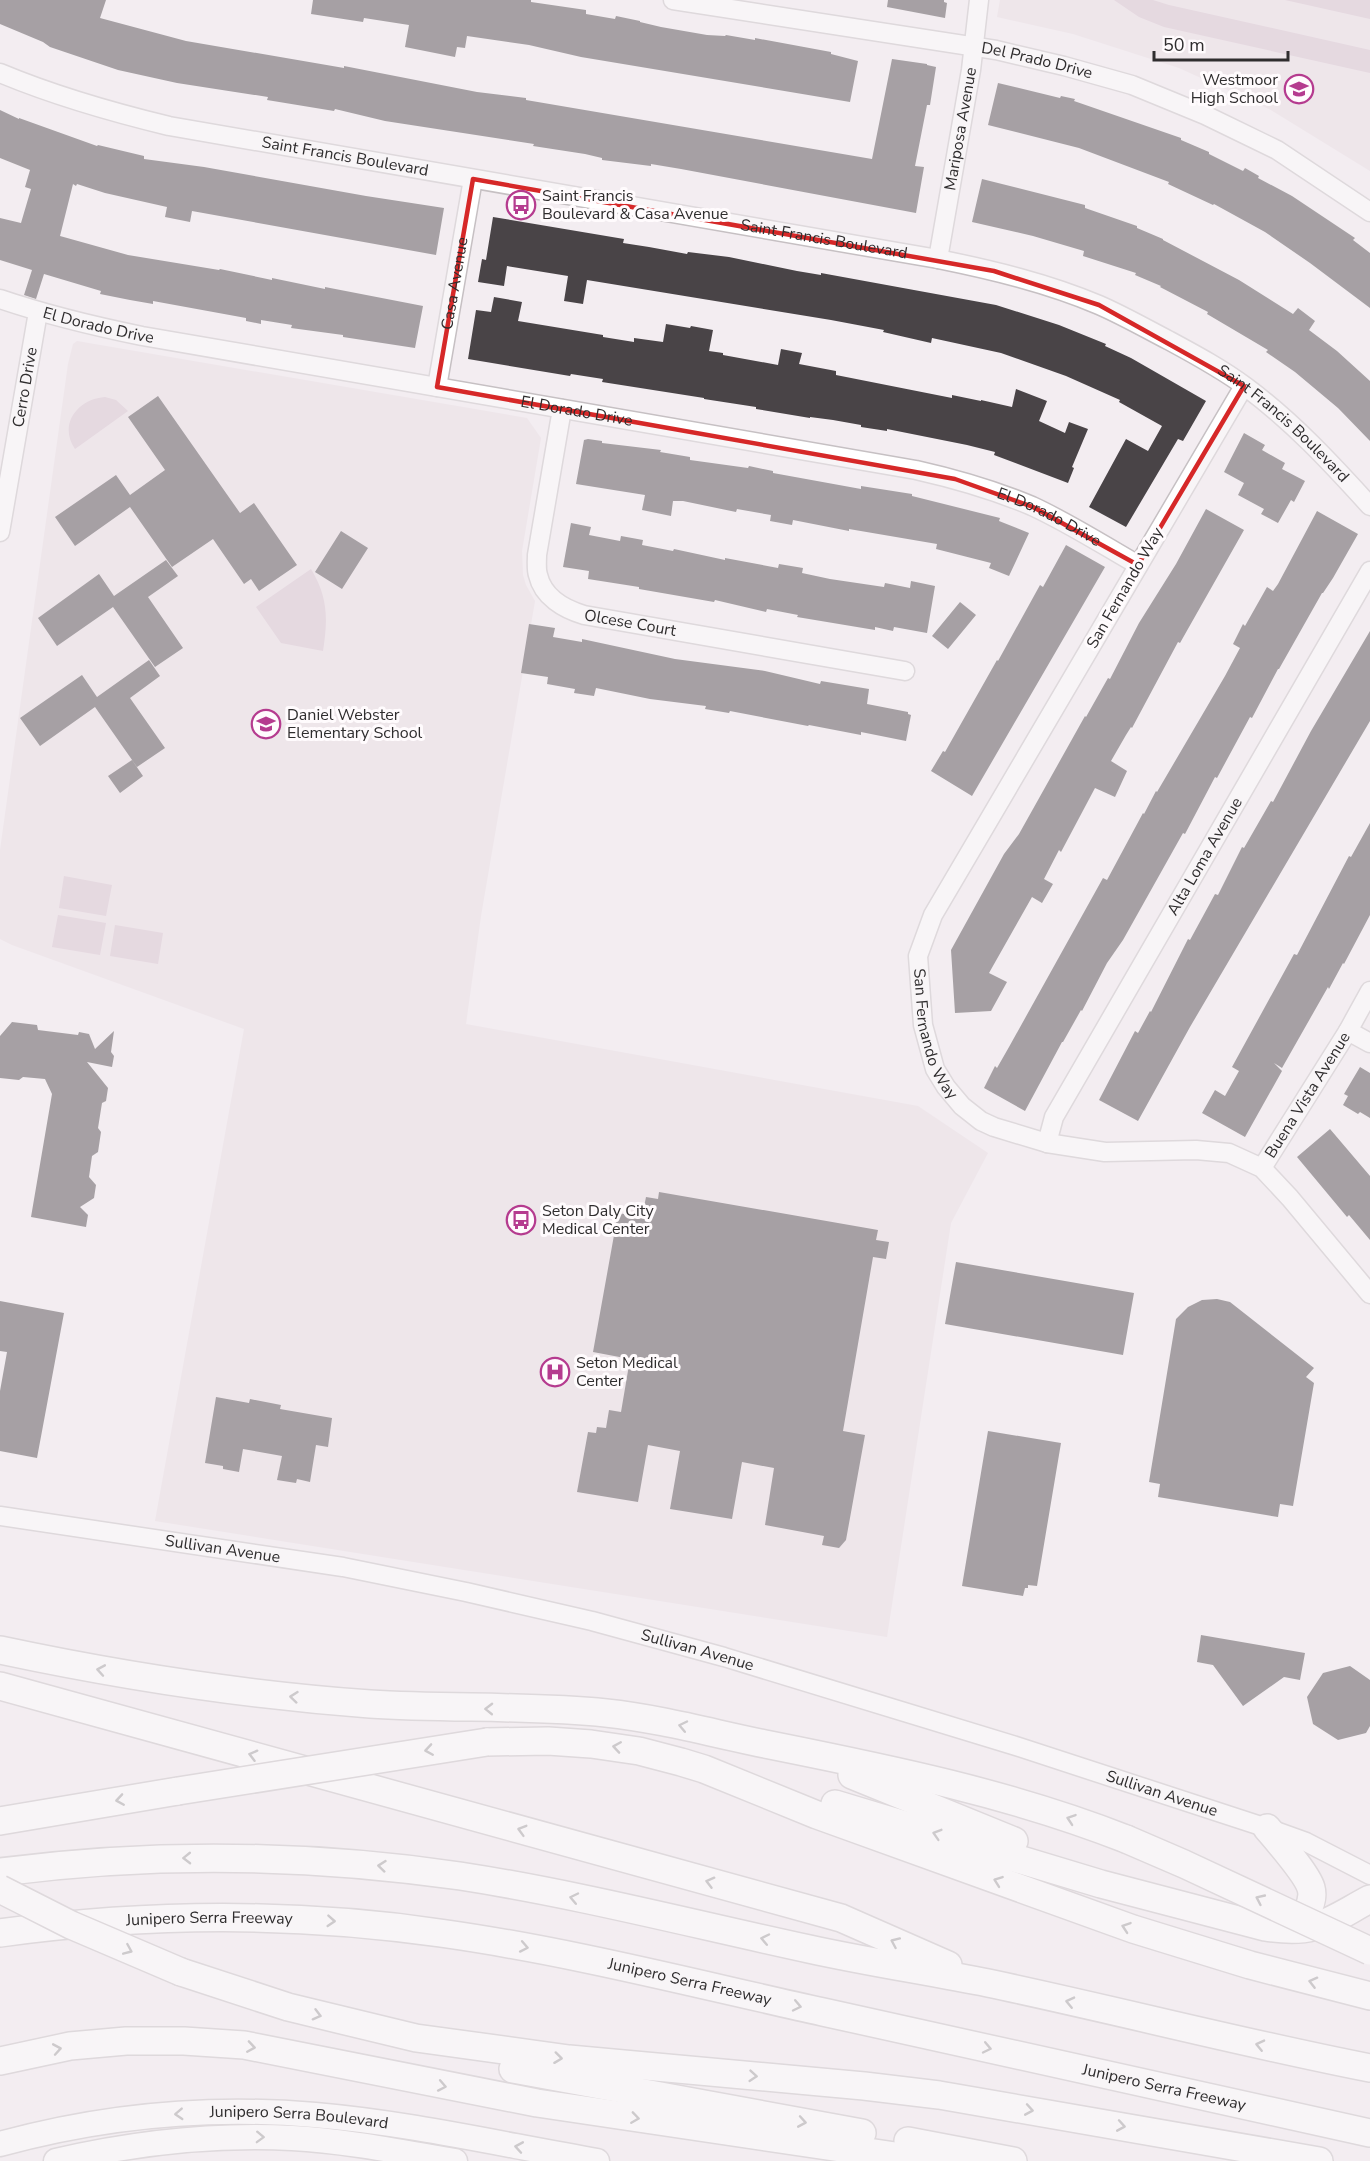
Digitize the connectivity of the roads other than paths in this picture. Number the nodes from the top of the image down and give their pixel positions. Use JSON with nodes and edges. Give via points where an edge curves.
{"nodes":[{"id":1,"x":672,"y":0,"type":"edge"},
{"id":2,"x":979,"y":0,"type":"edge"},
{"id":3,"x":973,"y":46,"type":"junction"},
{"id":4,"x":0,"y":73,"type":"edge"},
{"id":5,"x":473,"y":179,"type":"junction"},
{"id":6,"x":1370,"y":212,"type":"edge"},
{"id":7,"x":938,"y":259,"type":"junction"},
{"id":8,"x":0,"y":298,"type":"edge"},
{"id":9,"x":38,"y":312,"type":"junction"},
{"id":10,"x":1244,"y":386,"type":"junction"},
{"id":11,"x":437,"y":387,"type":"junction"},
{"id":12,"x":562,"y":409,"type":"junction"},
{"id":13,"x":1370,"y":506,"type":"edge"},
{"id":14,"x":0,"y":532,"type":"edge"},
{"id":15,"x":1138,"y":565,"type":"junction"},
{"id":16,"x":1370,"y":571,"type":"edge"},
{"id":17,"x":905,"y":671,"type":"dead end"},
{"id":18,"x":1370,"y":991,"type":"edge"},
{"id":19,"x":1348,"y":1031,"type":"junction"},
{"id":20,"x":1370,"y":1043,"type":"edge"},
{"id":21,"x":1047,"y":1143,"type":"junction"},
{"id":22,"x":1262,"y":1168,"type":"junction"},
{"id":23,"x":1370,"y":1294,"type":"edge"},
{"id":24,"x":0,"y":1516,"type":"edge"},
{"id":25,"x":0,"y":1650,"type":"edge"},
{"id":26,"x":0,"y":1686,"type":"edge"},
{"id":27,"x":740,"y":1739,"type":"junction"},
{"id":28,"x":704,"y":1769,"type":"junction"},
{"id":29,"x":0,"y":1821,"type":"edge"},
{"id":30,"x":1267,"y":1828,"type":"junction"},
{"id":31,"x":0,"y":1872,"type":"edge"},
{"id":32,"x":1370,"y":1875,"type":"edge"},
{"id":33,"x":0,"y":1889,"type":"edge"},
{"id":34,"x":1370,"y":1899,"type":"edge"},
{"id":35,"x":1195,"y":1907,"type":"junction"},
{"id":36,"x":1265,"y":1927,"type":"junction"},
{"id":37,"x":0,"y":1932,"type":"edge"},
{"id":38,"x":1370,"y":1951,"type":"edge"},
{"id":39,"x":987,"y":1983,"type":"junction"},
{"id":40,"x":1370,"y":1996,"type":"edge"},
{"id":41,"x":376,"y":2030,"type":"junction"},
{"id":42,"x":0,"y":2061,"type":"edge"},
{"id":43,"x":1370,"y":2068,"type":"edge"},
{"id":44,"x":1370,"y":2133,"type":"edge"},
{"id":45,"x":0,"y":2144,"type":"edge"},
{"id":46,"x":56,"y":2161,"type":"edge"},
{"id":47,"x":455,"y":2161,"type":"edge"},
{"id":48,"x":597,"y":2161,"type":"edge"},
{"id":49,"x":929,"y":2161,"type":"edge"},
{"id":50,"x":1013,"y":2161,"type":"edge"},
{"id":51,"x":1319,"y":2161,"type":"edge"}],
"edges":[{"from":1,"to":3,"type":"street","name":"Del Prado Drive"},
{"from":2,"to":3,"type":"street","name":"Mariposa Avenue"},
{"from":3,"to":6,"type":"street","name":"Del Prado Drive","via":[[1064,66],[1168,99],[1277,150]]},
{"from":3,"to":7,"type":"street","name":"Mariposa Avenue"},
{"from":4,"to":5,"type":"street","name":"Saint Francis Boulevard","via":[[106,111],[169,126]]},
{"from":5,"to":7,"type":"street","name":"Saint Francis Boulevard"},
{"from":5,"to":11,"type":"street","name":"Casa Avenue"},
{"from":7,"to":10,"type":"street","name":"Saint Francis Boulevard","via":[[994,270],[1099,305],[1194,354]]},
{"from":8,"to":9,"type":"street","name":"El Dorado Drive"},
{"from":9,"to":11,"type":"street","name":"El Dorado Drive","via":[[142,336]]},
{"from":9,"to":14,"type":"street","name":"Cerro Drive"},
{"from":10,"to":13,"type":"street","name":"Saint Francis Boulevard","via":[[1288,421]]},
{"from":10,"to":15,"type":"street","name":"San Fernando Way"},
{"from":11,"to":12,"type":"street","name":"El Dorado Drive"},
{"from":12,"to":15,"type":"street","name":"El Dorado Drive","via":[[955,479],[1033,507]]},
{"from":12,"to":17,"type":"street","name":"Olcese Court","via":[[537,555],[538,576],[549,596],[565,609]]},
{"from":15,"to":21,"type":"street","name":"San Fernando Way","via":[[933,915],[918,956],[926,1040],[935,1069],[946,1087],[981,1121]]},
{"from":16,"to":21,"type":"street","name":"Alta Loma Avenue","via":[[1054,1117]]},
{"from":18,"to":19,"type":"street","name":"Buena Vista Avenue"},
{"from":19,"to":20,"type":"street"},
{"from":19,"to":22,"type":"street","name":"Buena Vista Avenue"},
{"from":21,"to":22,"type":"street","name":"San Fernando Way","via":[[1105,1152],[1229,1153]]},
{"from":22,"to":23,"type":"street","name":"San Fernando Way"},
{"from":24,"to":30,"type":"street","name":"Sullivan Avenue","via":[[351,1568],[592,1621],[1019,1747]]},
{"from":27,"to":25,"type":"highway","one_way":true,"via":[[603,1713],[408,1706],[237,1691]]},
{"from":39,"to":26,"type":"highway","one_way":true,"via":[[842,1918]]},
{"from":27,"to":35,"type":"highway","via":[[833,1768],[1038,1850]]},
{"from":38,"to":27,"type":"highway","one_way":true,"bridge":true,"via":[[1184,1864],[1048,1811],[849,1761]]},
{"from":28,"to":29,"type":"highway","one_way":true,"bridge":true,"via":[[613,1746],[487,1742]]},
{"from":35,"to":28,"type":"highway","one_way":true,"via":[[1101,1884],[822,1800]]},
{"from":40,"to":28,"type":"highway","one_way":true,"via":[[1193,1948],[1053,1901],[817,1815]]},
{"from":30,"to":32,"type":"street","name":"Sullivan Avenue","via":[[1306,1842]]},
{"from":30,"to":36,"type":"highway","via":[[1305,1877],[1311,1894],[1309,1907],[1299,1920],[1285,1927]]},
{"from":39,"to":31,"type":"highway","one_way":true,"via":[[501,1883],[386,1867],[191,1858]]},
{"from":33,"to":41,"type":"highway","one_way":true,"bridge":true,"via":[[80,1929],[181,1972],[288,2007]]},
{"from":34,"to":36,"type":"highway","via":[[1315,1928],[1293,1931]]},
{"from":35,"to":36,"type":"highway"},
{"from":37,"to":44,"type":"highway","name":"Junipero Serra Freeway","one_way":true,"via":[[74,1924],[212,1918],[334,1922],[438,1932],[587,1959]]},
{"from":43,"to":39,"type":"highway","one_way":true},
{"from":41,"to":50,"type":"highway","one_way":true,"via":[[530,2073]]},
{"from":41,"to":51,"type":"highway","one_way":true,"via":[[540,2056],[939,2095]]},
{"from":42,"to":49,"type":"highway","one_way":true,"via":[[70,2046],[126,2041],[244,2045],[537,2103]]},
{"from":48,"to":45,"type":"main road","name":"Junipero Serra Boulevard","one_way":true,"via":[[376,2123],[259,2112],[142,2117]]},
{"from":46,"to":47,"type":"main road","name":"Junipero Serra Boulevard","one_way":true,"via":[[163,2142],[252,2137],[332,2142]]}]}
